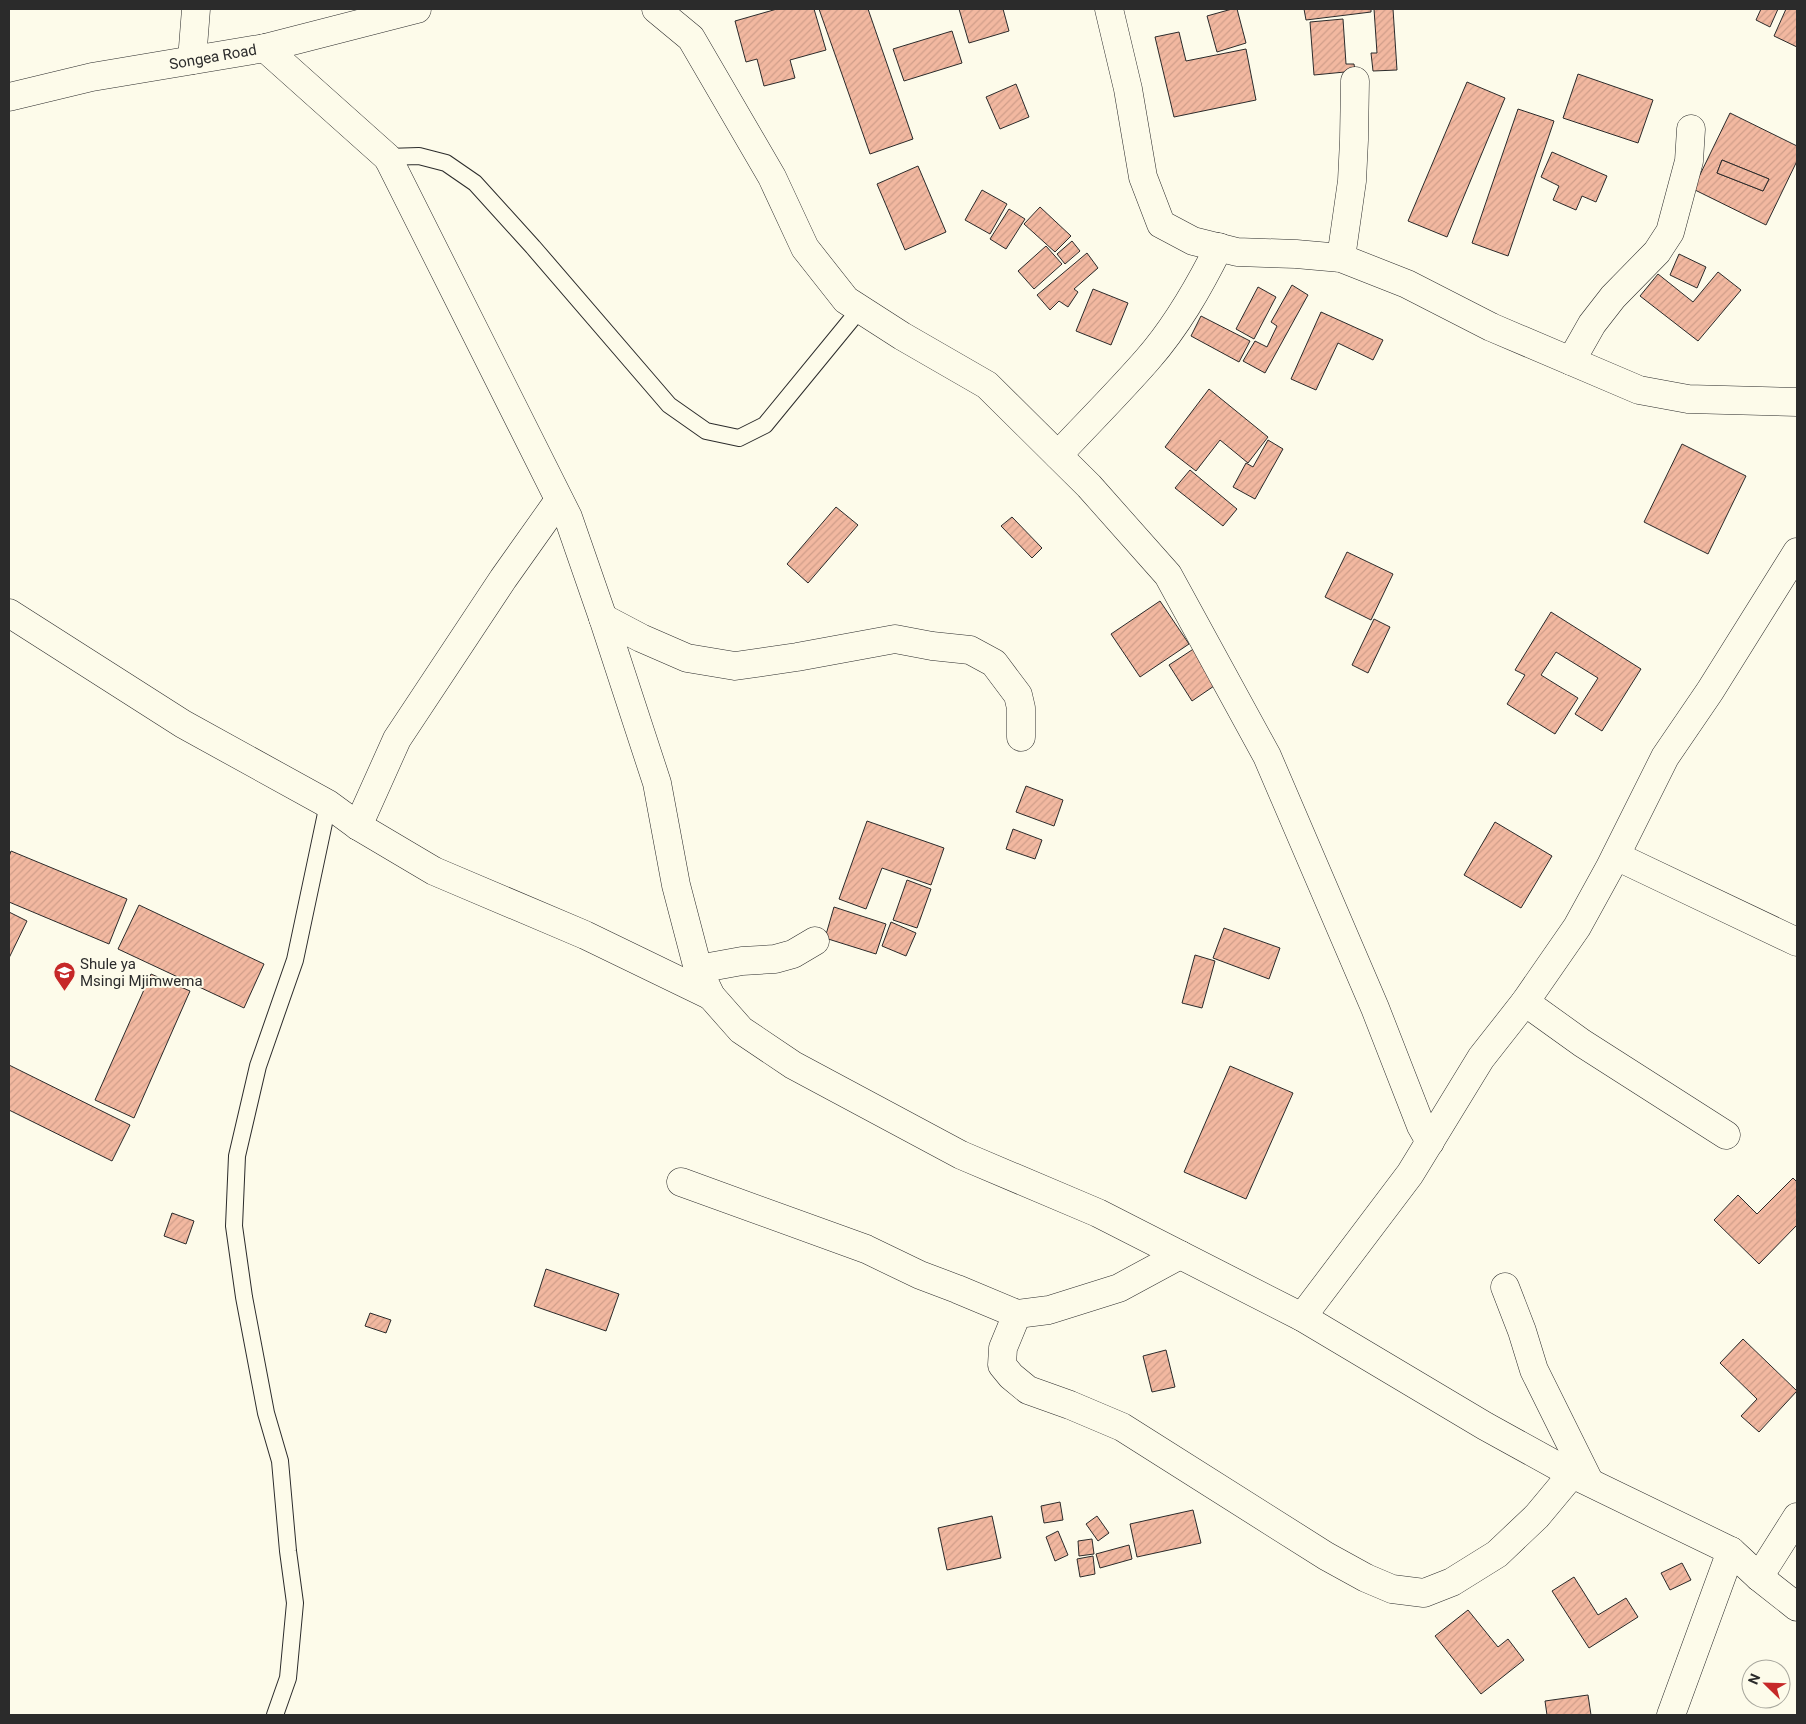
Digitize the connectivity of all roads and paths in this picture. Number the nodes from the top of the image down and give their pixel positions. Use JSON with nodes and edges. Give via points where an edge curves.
{"nodes":[{"id":1,"x":196,"y":9,"type":"edge"},
{"id":2,"x":416,"y":9,"type":"edge"},
{"id":3,"x":656,"y":9,"type":"edge"},
{"id":4,"x":1109,"y":9,"type":"edge"},
{"id":5,"x":265,"y":48,"type":"junction"},
{"id":6,"x":192,"y":60,"type":"junction"},
{"id":7,"x":1355,"y":81,"type":"dead end"},
{"id":8,"x":9,"y":97,"type":"edge"},
{"id":9,"x":1691,"y":129,"type":"dead end"},
{"id":10,"x":387,"y":157,"type":"junction"},
{"id":11,"x":1219,"y":247,"type":"junction"},
{"id":12,"x":1341,"y":258,"type":"junction"},
{"id":13,"x":860,"y":309,"type":"junction"},
{"id":14,"x":1571,"y":361,"type":"junction"},
{"id":15,"x":1797,"y":402,"type":"edge"},
{"id":16,"x":1058,"y":455,"type":"junction"},
{"id":17,"x":559,"y":500,"type":"junction"},
{"id":18,"x":1797,"y":552,"type":"edge"},
{"id":19,"x":9,"y":613,"type":"edge"},
{"id":20,"x":603,"y":618,"type":"junction"},
{"id":21,"x":1021,"y":737,"type":"dead end"},
{"id":22,"x":328,"y":804,"type":"junction"},
{"id":23,"x":358,"y":826,"type":"junction"},
{"id":24,"x":1616,"y":856,"type":"junction"},
{"id":25,"x":815,"y":941,"type":"dead end"},
{"id":26,"x":1797,"y":942,"type":"edge"},
{"id":27,"x":698,"y":970,"type":"junction"},
{"id":28,"x":711,"y":996,"type":"junction"},
{"id":29,"x":1526,"y":1002,"type":"junction"},
{"id":30,"x":1726,"y":1135,"type":"dead end"},
{"id":31,"x":1430,"y":1142,"type":"junction"},
{"id":32,"x":682,"y":1182,"type":"dead end"},
{"id":33,"x":1180,"y":1255,"type":"junction"},
{"id":34,"x":1506,"y":1287,"type":"dead end"},
{"id":35,"x":1017,"y":1314,"type":"junction"},
{"id":36,"x":1302,"y":1317,"type":"junction"},
{"id":37,"x":1580,"y":1478,"type":"junction"},
{"id":38,"x":1797,"y":1517,"type":"edge"},
{"id":39,"x":1730,"y":1551,"type":"junction"},
{"id":40,"x":1758,"y":1577,"type":"junction"},
{"id":41,"x":1797,"y":1607,"type":"edge"},
{"id":42,"x":275,"y":1715,"type":"edge"},
{"id":43,"x":1671,"y":1715,"type":"edge"}],
"edges":[{"from":1,"to":6,"type":"main road"},
{"from":2,"to":5,"type":"main road","name":"Songea Road"},
{"from":3,"to":13,"type":"main road","via":[[691,38],[772,177],[805,248],[846,300]]},
{"from":4,"to":11,"type":"main road","via":[[1128,89],[1143,177],[1161,224],[1192,241]]},
{"from":5,"to":6,"type":"main road","name":"Songea Road"},
{"from":5,"to":10,"type":"main road"},
{"from":6,"to":8,"type":"main road","name":"Songea Road","via":[[92,77]]},
{"from":7,"to":12,"type":"main road","via":[[1352,172]]},
{"from":9,"to":14,"type":"main road","via":[[1689,161],[1670,232],[1657,252],[1607,304]]},
{"from":10,"to":13,"type":"lane","via":[[419,156],[446,163],[475,183],[670,405],[706,431],[738,438],[765,424]]},
{"from":10,"to":17,"type":"main road"},
{"from":11,"to":12,"type":"main road","via":[[1237,252]]},
{"from":11,"to":16,"type":"main road","via":[[1179,319],[1148,359]]},
{"from":12,"to":14,"type":"main road","via":[[1407,284],[1491,327]]},
{"from":13,"to":16,"type":"main road","via":[[987,385]]},
{"from":14,"to":15,"type":"main road","via":[[1639,390],[1688,399]]},
{"from":16,"to":31,"type":"main road","via":[[1168,575],[1267,756]]},
{"from":17,"to":20,"type":"main road"},
{"from":17,"to":23,"type":"main road","via":[[397,739]]},
{"from":18,"to":24,"type":"main road","via":[[1710,691],[1664,757]]},
{"from":19,"to":22,"type":"main road","via":[[183,724]]},
{"from":20,"to":21,"type":"main road","via":[[687,658],[735,666],[895,639],[970,650],[994,663],[1018,695]]},
{"from":20,"to":27,"type":"main road","via":[[657,783],[676,885]]},
{"from":22,"to":23,"type":"main road"},
{"from":22,"to":42,"type":"lane","via":[[295,960],[258,1066],[237,1156],[234,1226],[266,1413],[280,1461],[295,1603],[288,1678]]},
{"from":23,"to":28,"type":"main road","via":[[434,871],[586,936]]},
{"from":24,"to":26,"type":"main road"},
{"from":24,"to":29,"type":"main road","via":[[1577,927]]},
{"from":25,"to":27,"type":"main road","via":[[793,954],[775,959],[742,961]]},
{"from":27,"to":28,"type":"main road"},
{"from":28,"to":33,"type":"main road","via":[[741,1030],[793,1065],[961,1155],[1098,1214]]},
{"from":29,"to":30,"type":"main road","via":[[1582,1043]]},
{"from":29,"to":31,"type":"main road","via":[[1481,1058]]},
{"from":31,"to":36,"type":"main road","via":[[1410,1174]]},
{"from":32,"to":35,"type":"main road","via":[[866,1249],[920,1276]]},
{"from":33,"to":35,"type":"main road","via":[[1119,1288],[1048,1310]]},
{"from":33,"to":36,"type":"main road"},
{"from":34,"to":37,"type":"main road","via":[[1534,1370]]},
{"from":35,"to":37,"type":"main road","via":[[1003,1348],[1002,1365],[1028,1390],[1122,1427],[1326,1556],[1392,1589],[1424,1594],[1452,1582],[1497,1554]]},
{"from":36,"to":37,"type":"main road","via":[[1485,1426]]},
{"from":37,"to":39,"type":"main road"},
{"from":38,"to":40,"type":"main road"},
{"from":39,"to":40,"type":"main road"},
{"from":39,"to":43,"type":"main road"},
{"from":40,"to":41,"type":"main road"}]}
